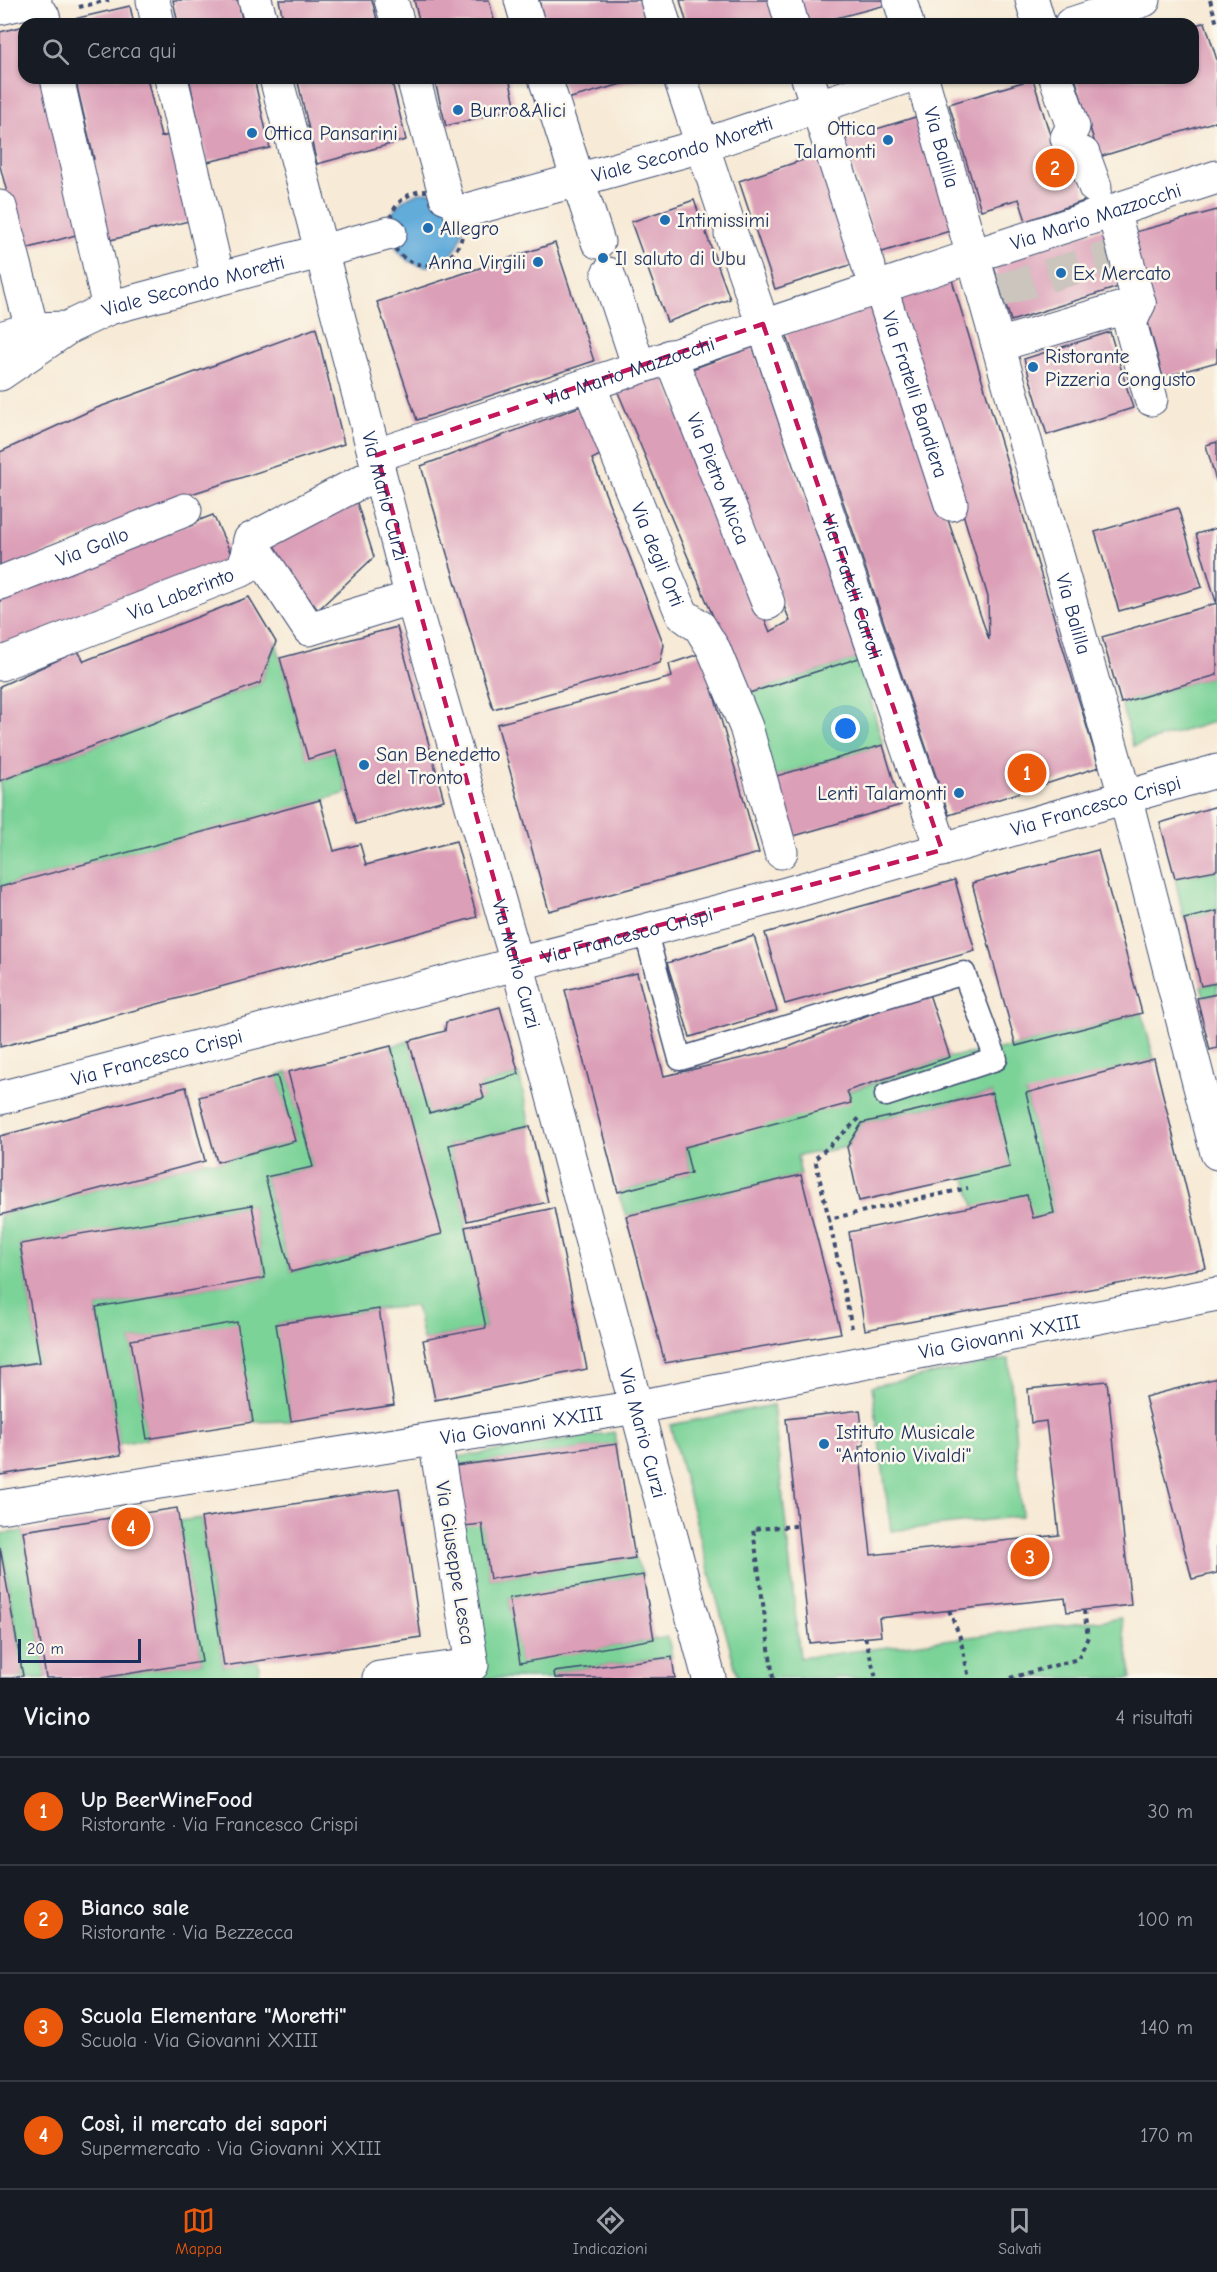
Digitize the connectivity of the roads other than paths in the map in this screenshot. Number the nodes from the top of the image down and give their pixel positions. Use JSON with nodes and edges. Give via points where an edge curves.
{"nodes":[{"id":1,"x":153,"y":0,"type":"edge"},
{"id":2,"x":255,"y":0,"type":"edge"},
{"id":3,"x":391,"y":0,"type":"edge"},
{"id":4,"x":521,"y":0,"type":"edge"},
{"id":5,"x":657,"y":0,"type":"edge"},
{"id":6,"x":785,"y":0,"type":"edge"},
{"id":7,"x":900,"y":0,"type":"edge"},
{"id":8,"x":1032,"y":0,"type":"edge"},
{"id":9,"x":1144,"y":0,"type":"edge"},
{"id":10,"x":0,"y":8,"type":"edge"},
{"id":11,"x":41,"y":13,"type":"edge"},
{"id":12,"x":157,"y":18,"type":"edge"},
{"id":13,"x":260,"y":18,"type":"edge"},
{"id":14,"x":396,"y":18,"type":"edge"},
{"id":15,"x":526,"y":18,"type":"edge"},
{"id":16,"x":662,"y":18,"type":"edge"},
{"id":17,"x":790,"y":18,"type":"edge"},
{"id":18,"x":905,"y":18,"type":"edge"},
{"id":19,"x":1037,"y":18,"type":"edge"},
{"id":20,"x":1089,"y":18,"type":"edge"},
{"id":21,"x":58,"y":84,"type":"edge"},
{"id":22,"x":172,"y":84,"type":"edge"},
{"id":23,"x":278,"y":84,"type":"edge"},
{"id":24,"x":415,"y":84,"type":"edge"},
{"id":25,"x":547,"y":84,"type":"edge"},
{"id":26,"x":682,"y":84,"type":"edge"},
{"id":27,"x":863,"y":84,"type":"edge"},
{"id":28,"x":924,"y":84,"type":"edge"},
{"id":29,"x":1058,"y":84,"type":"edge"},
{"id":30,"x":812,"y":92,"type":"edge"},
{"id":31,"x":701,"y":146,"type":"junction"},
{"id":32,"x":1217,"y":177,"type":"edge"},
{"id":33,"x":577,"y":181,"type":"junction"},
{"id":34,"x":1104,"y":199,"type":"junction"},
{"id":35,"x":0,"y":207,"type":"edge"},
{"id":36,"x":390,"y":233,"type":"dead end"},
{"id":37,"x":598,"y":242,"type":"dead end"},
{"id":38,"x":321,"y":252,"type":"junction"},
{"id":39,"x":973,"y":256,"type":"junction"},
{"id":40,"x":608,"y":274,"type":"dead end"},
{"id":41,"x":874,"y":277,"type":"junction"},
{"id":42,"x":218,"y":278,"type":"junction"},
{"id":43,"x":1138,"y":303,"type":"junction"},
{"id":44,"x":109,"y":308,"type":"junction"},
{"id":45,"x":760,"y":316,"type":"junction"},
{"id":46,"x":67,"y":327,"type":"junction"},
{"id":47,"x":32,"y":329,"type":"junction"},
{"id":48,"x":0,"y":338,"type":"edge"},
{"id":49,"x":998,"y":345,"type":"junction"},
{"id":50,"x":634,"y":352,"type":"dead end"},
{"id":51,"x":670,"y":356,"type":"junction"},
{"id":52,"x":0,"y":374,"type":"edge"},
{"id":53,"x":589,"y":385,"type":"junction"},
{"id":54,"x":1151,"y":399,"type":"dead end"},
{"id":55,"x":371,"y":467,"type":"junction"},
{"id":56,"x":951,"y":504,"type":"dead end"},
{"id":57,"x":185,"y":510,"type":"dead end"},
{"id":58,"x":250,"y":540,"type":"junction"},
{"id":59,"x":0,"y":583,"type":"edge"},
{"id":60,"x":400,"y":602,"type":"dead end"},
{"id":61,"x":768,"y":603,"type":"dead end"},
{"id":62,"x":0,"y":664,"type":"edge"},
{"id":63,"x":1217,"y":771,"type":"edge"},
{"id":64,"x":1125,"y":796,"type":"junction"},
{"id":65,"x":942,"y":850,"type":"junction"},
{"id":66,"x":781,"y":852,"type":"dead end"},
{"id":67,"x":645,"y":930,"type":"junction"},
{"id":68,"x":517,"y":963,"type":"junction"},
{"id":69,"x":886,"y":1095,"type":"road end"},
{"id":70,"x":0,"y":1098,"type":"edge"},
{"id":71,"x":1217,"y":1153,"type":"edge"},
{"id":72,"x":1217,"y":1294,"type":"edge"},
{"id":73,"x":637,"y":1407,"type":"junction"},
{"id":74,"x":435,"y":1438,"type":"junction"},
{"id":75,"x":0,"y":1507,"type":"edge"},
{"id":76,"x":379,"y":1678,"type":"edge"},
{"id":77,"x":709,"y":1678,"type":"edge"}],
"edges":[{"from":1,"to":12,"type":"street"},
{"from":2,"to":13,"type":"street"},
{"from":3,"to":14,"type":"street"},
{"from":4,"to":15,"type":"street"},
{"from":5,"to":16,"type":"street"},
{"from":6,"to":17,"type":"street"},
{"from":7,"to":18,"type":"street"},
{"from":8,"to":19,"type":"street"},
{"from":9,"to":20,"type":"street"},
{"from":10,"to":11,"type":"street"},
{"from":21,"to":44,"type":"street"},
{"from":22,"to":42,"type":"street"},
{"from":23,"to":38,"type":"street","name":"Via Mario Curzi"},
{"from":24,"to":33,"type":"street","name":"Viale Secondo Moretti","via":[[453,205]]},
{"from":25,"to":33,"type":"street"},
{"from":26,"to":31,"type":"street","name":"Via Fratelli Cairoli"},
{"from":27,"to":30,"type":"street","name":"Viale Secondo Moretti"},
{"from":28,"to":39,"type":"street","name":"Via Balilla"},
{"from":29,"to":34,"type":"street"},
{"from":30,"to":31,"type":"street","name":"Viale Secondo Moretti"},
{"from":30,"to":41,"type":"street","name":"Via Fratelli Bandiera"},
{"from":31,"to":33,"type":"street","name":"Viale Secondo Moretti"},
{"from":31,"to":45,"type":"street","name":"Via Fratelli Cairoli"},
{"from":32,"to":34,"type":"street","name":"Via Mario Mazzocchi"},
{"from":33,"to":37,"type":"street"},
{"from":34,"to":39,"type":"street","name":"Via Mario Mazzocchi"},
{"from":34,"to":43,"type":"street"},
{"from":35,"to":47,"type":"street"},
{"from":36,"to":38,"type":"street","name":"Viale Secondo Moretti"},
{"from":38,"to":42,"type":"street","name":"Viale Secondo Moretti"},
{"from":38,"to":55,"type":"street","name":"Via Mario Curzi"},
{"from":39,"to":41,"type":"street","name":"Via Mario Mazzocchi"},
{"from":39,"to":49,"type":"street","name":"Via Balilla"},
{"from":40,"to":50,"type":"street"},
{"from":41,"to":45,"type":"street","name":"Via Mario Mazzocchi"},
{"from":41,"to":56,"type":"street","name":"Via Fratelli Bandiera"},
{"from":42,"to":44,"type":"street","name":"Viale Secondo Moretti"},
{"from":43,"to":49,"type":"street"},
{"from":43,"to":54,"type":"street","via":[[1131,323]]},
{"from":44,"to":46,"type":"street","name":"Viale Secondo Moretti"},
{"from":45,"to":51,"type":"street","name":"Via Mario Mazzocchi"},
{"from":45,"to":65,"type":"street","name":"Via Fratelli Cairoli"},
{"from":46,"to":47,"type":"street","name":"Viale Secondo Moretti"},
{"from":46,"to":52,"type":"street"},
{"from":47,"to":48,"type":"street","name":"Viale Secondo Moretti"},
{"from":49,"to":64,"type":"street","name":"Via Balilla"},
{"from":51,"to":53,"type":"street","name":"Via Mario Mazzocchi"},
{"from":51,"to":61,"type":"street","name":"Via Pietro Micca"},
{"from":53,"to":55,"type":"street","name":"Via Mario Mazzocchi"},
{"from":53,"to":66,"type":"street","name":"Via degli Orti","via":[[682,615],[700,627],[714,650],[746,727]]},
{"from":55,"to":58,"type":"street"},
{"from":55,"to":68,"type":"street","name":"Via Mario Curzi"},
{"from":57,"to":59,"type":"street","name":"Via Gallo"},
{"from":58,"to":60,"type":"street","via":[[309,629]]},
{"from":58,"to":62,"type":"street","name":"Via Laberinto","via":[[244,569]]},
{"from":63,"to":64,"type":"street","name":"Via Francesco Crispi"},
{"from":64,"to":65,"type":"street","name":"Via Francesco Crispi"},
{"from":64,"to":71,"type":"street","name":"Via Balilla"},
{"from":65,"to":67,"type":"street","name":"Via Francesco Crispi"},
{"from":67,"to":68,"type":"street","name":"Via Francesco Crispi"},
{"from":67,"to":69,"type":"lane","via":[[680,1059],[964,973],[996,1059]]},
{"from":68,"to":70,"type":"street","name":"Via Francesco Crispi"},
{"from":68,"to":73,"type":"street","name":"Via Mario Curzi"},
{"from":72,"to":73,"type":"street","name":"Via Giovanni XXIII"},
{"from":73,"to":74,"type":"street","name":"Via Giovanni XXIII"},
{"from":73,"to":77,"type":"street","name":"Via Mario Curzi"},
{"from":74,"to":75,"type":"street","name":"Via Giovanni XXIII"},
{"from":74,"to":76,"type":"street","name":"Via Giuseppe Lesca","via":[[472,1665]]}]}
